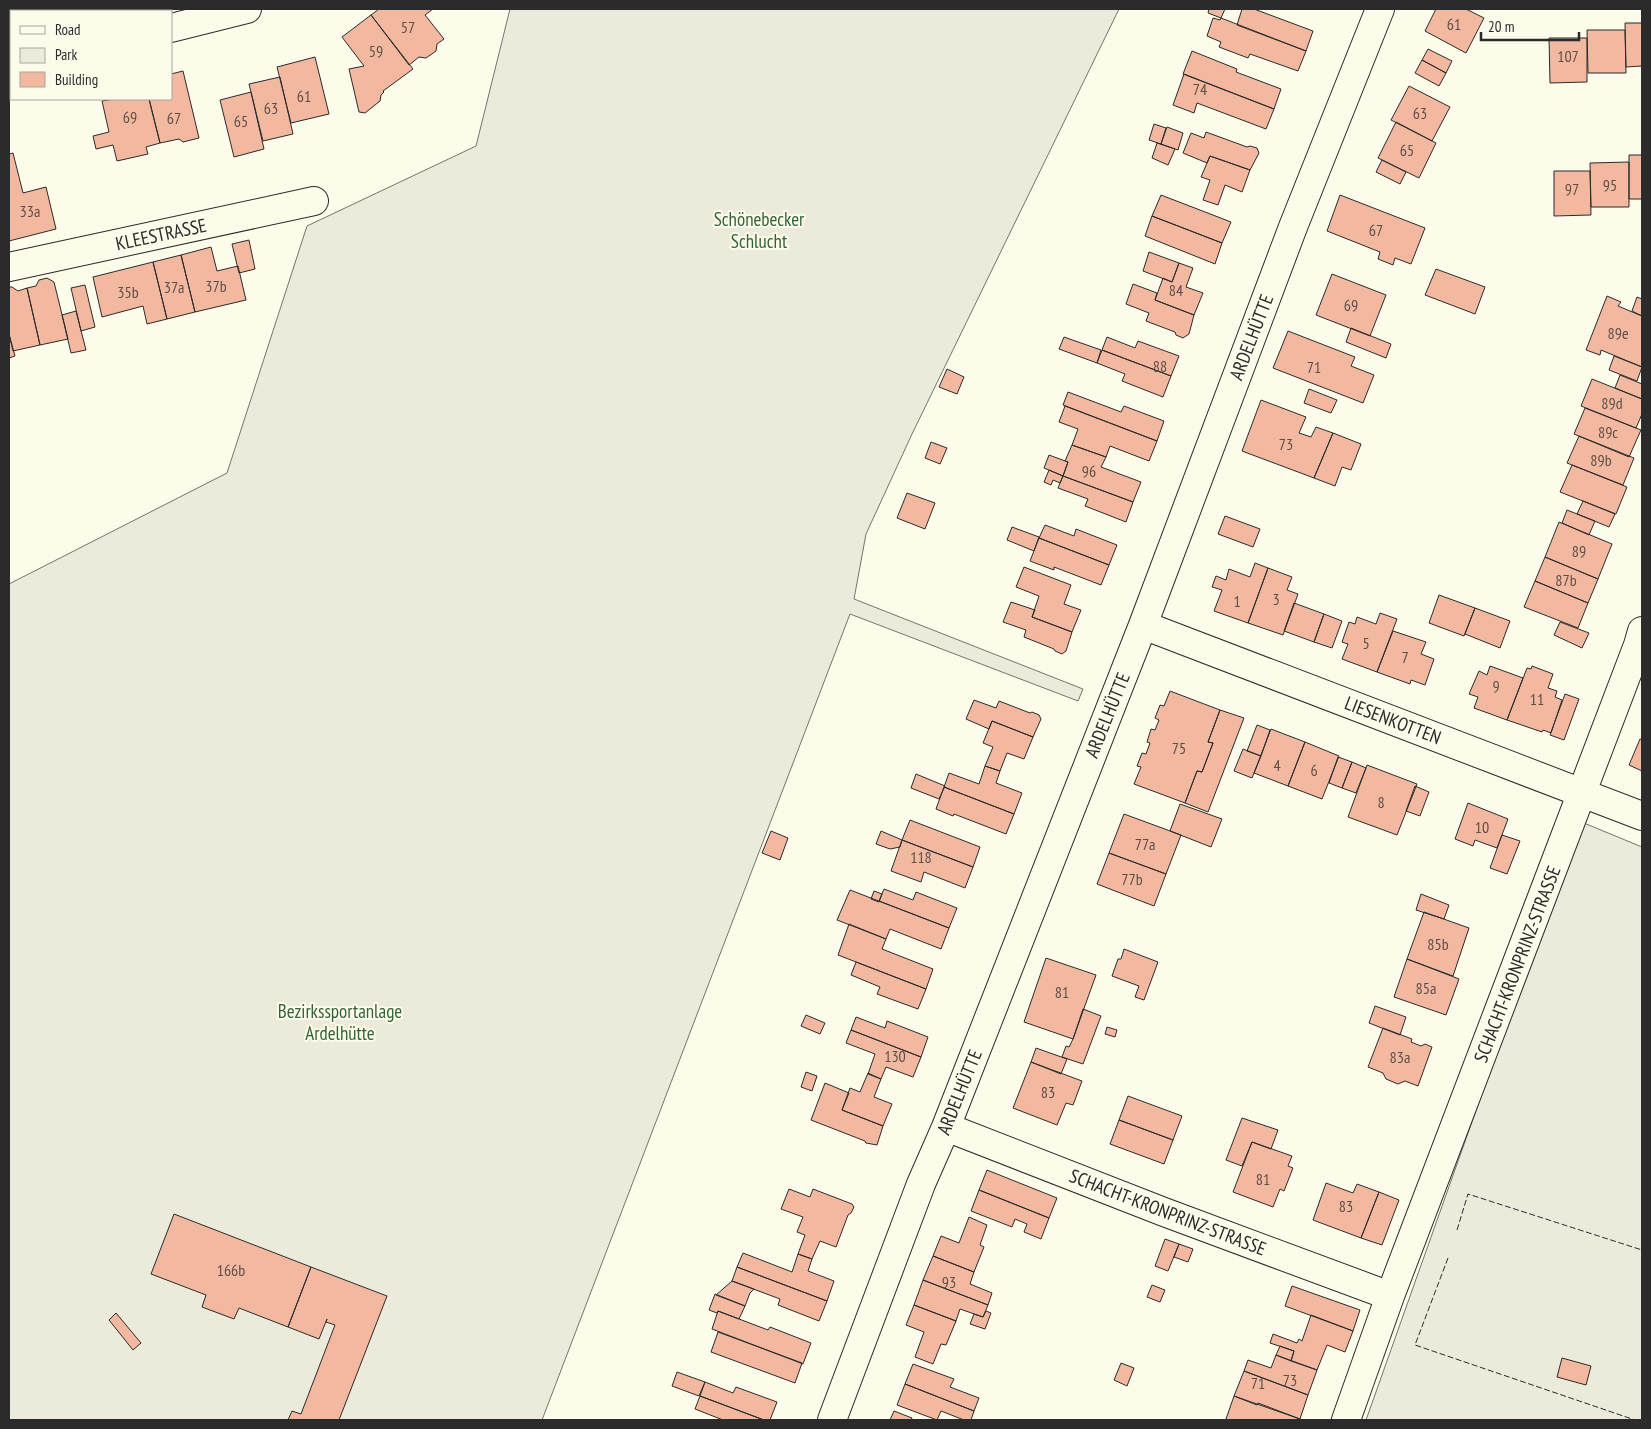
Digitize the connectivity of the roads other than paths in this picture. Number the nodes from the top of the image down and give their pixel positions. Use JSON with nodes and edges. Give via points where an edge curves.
{"nodes":[{"id":1,"x":248,"y":9,"type":"edge"},
{"id":2,"x":1380,"y":9,"type":"edge"},
{"id":3,"x":172,"y":28,"type":"edge"},
{"id":4,"x":314,"y":201,"type":"dead end"},
{"id":5,"x":9,"y":267,"type":"edge"},
{"id":6,"x":1143,"y":625,"type":"junction"},
{"id":7,"x":1642,"y":631,"type":"edge"},
{"id":8,"x":1582,"y":792,"type":"junction"},
{"id":9,"x":1642,"y":816,"type":"edge"},
{"id":10,"x":946,"y":1127,"type":"junction"},
{"id":11,"x":1390,"y":1296,"type":"junction"},
{"id":12,"x":832,"y":1420,"type":"edge"},
{"id":13,"x":1346,"y":1420,"type":"edge"}],
"edges":[{"from":1,"to":3,"type":"street"},
{"from":2,"to":6,"type":"street","name":"ARDELHÜTTE","via":[[1293,227]]},
{"from":4,"to":5,"type":"street","name":"KLEESTRASSE"},
{"from":6,"to":8,"type":"street","name":"LIESENKOTTEN"},
{"from":6,"to":10,"type":"street","name":"ARDELHÜTTE"},
{"from":7,"to":8,"type":"street","name":"SCHACHT-KRONPRINZ-STRASSE"},
{"from":8,"to":9,"type":"street","name":"LIESENKOTTEN"},
{"from":8,"to":11,"type":"street","name":"SCHACHT-KRONPRINZ-STRASSE"},
{"from":10,"to":11,"type":"street","name":"SCHACHT-KRONPRINZ-STRASSE"},
{"from":10,"to":12,"type":"street","name":"ARDELHÜTTE"},
{"from":11,"to":13,"type":"street","name":"SCHACHT-KRONPRINZ-STRASSE"}]}
